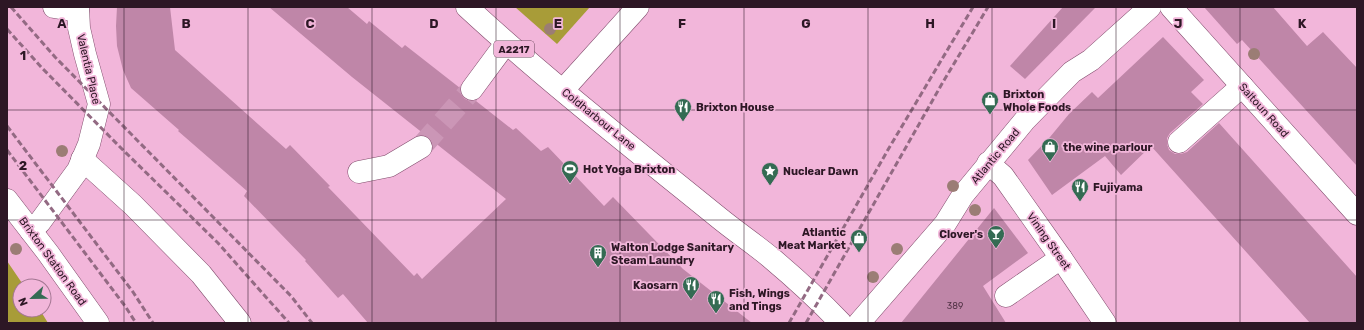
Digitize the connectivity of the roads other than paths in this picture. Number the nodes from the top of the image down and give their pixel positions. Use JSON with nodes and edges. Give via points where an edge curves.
{"nodes":[{"id":1,"x":54,"y":7,"type":"edge"},
{"id":2,"x":467,"y":7,"type":"edge"},
{"id":3,"x":638,"y":7,"type":"edge"},
{"id":4,"x":1150,"y":7,"type":"edge"},
{"id":5,"x":1171,"y":7,"type":"edge"},
{"id":6,"x":78,"y":9,"type":"edge"},
{"id":7,"x":506,"y":43,"type":"junction"},
{"id":8,"x":1242,"y":86,"type":"junction"},
{"id":9,"x":472,"y":89,"type":"tunnel mouth"},
{"id":10,"x":563,"y":90,"type":"junction"},
{"id":11,"x":1179,"y":142,"type":"dead end"},
{"id":12,"x":421,"y":147,"type":"tunnel mouth"},
{"id":13,"x":82,"y":159,"type":"junction"},
{"id":14,"x":988,"y":163,"type":"junction"},
{"id":15,"x":359,"y":172,"type":"dead end"},
{"id":16,"x":7,"y":200,"type":"edge"},
{"id":17,"x":1357,"y":214,"type":"edge"},
{"id":18,"x":31,"y":231,"type":"junction"},
{"id":19,"x":1061,"y":258,"type":"junction"},
{"id":20,"x":1006,"y":296,"type":"dead end"},
{"id":21,"x":1102,"y":317,"type":"edge"},
{"id":22,"x":98,"y":323,"type":"edge"},
{"id":23,"x":240,"y":323,"type":"edge"},
{"id":24,"x":841,"y":323,"type":"edge"},
{"id":25,"x":859,"y":323,"type":"edge"}],
"edges":[{"from":1,"to":6,"type":"street"},
{"from":2,"to":7,"type":"street","name":"Coldharbour Lane","number":"A2217"},
{"from":3,"to":10,"type":"street"},
{"from":4,"to":14,"type":"street","name":"Atlantic Road","via":[[1091,60],[1072,72]]},
{"from":5,"to":8,"type":"street","name":"Saltoun Road"},
{"from":6,"to":13,"type":"street","name":"Valentia Place","via":[[85,54],[99,104],[89,144]]},
{"from":7,"to":9,"type":"street"},
{"from":7,"to":10,"type":"street","name":"Coldharbour Lane","number":"A2217"},
{"from":8,"to":11,"type":"street"},
{"from":8,"to":17,"type":"street","name":"Saltoun Road"},
{"from":10,"to":24,"type":"street","name":"Coldharbour Lane","number":"A2217","via":[[771,258]]},
{"from":12,"to":15,"type":"street","via":[[389,166]]},
{"from":13,"to":18,"type":"street","name":"Valentia Place","via":[[78,170]]},
{"from":13,"to":23,"type":"street","via":[[133,205],[201,274]]},
{"from":14,"to":19,"type":"street","name":"Vining Street","via":[[1003,176]]},
{"from":14,"to":25,"type":"street","name":"Atlantic Road","via":[[945,224]]},
{"from":16,"to":18,"type":"street","name":"Brixton Station Road"},
{"from":18,"to":22,"type":"street","name":"Brixton Station Road"},
{"from":19,"to":20,"type":"street"},
{"from":19,"to":21,"type":"street","name":"Vining Street"}]}
